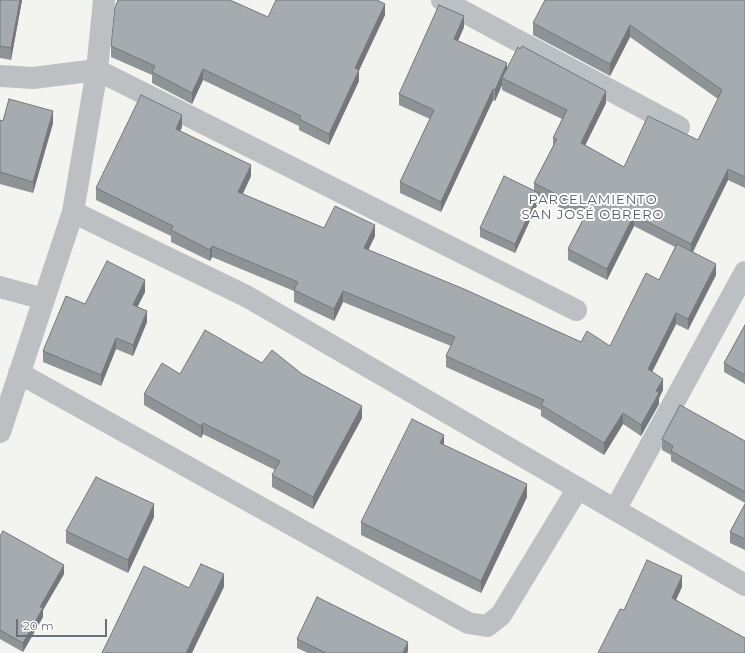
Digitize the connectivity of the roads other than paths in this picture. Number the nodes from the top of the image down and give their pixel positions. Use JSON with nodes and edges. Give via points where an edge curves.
{"nodes":[{"id":1,"x":104,"y":0,"type":"edge"},
{"id":2,"x":442,"y":0,"type":"edge"},
{"id":3,"x":97,"y":70,"type":"junction"},
{"id":4,"x":0,"y":76,"type":"edge"},
{"id":5,"x":679,"y":127,"type":"dead end"},
{"id":6,"x":73,"y":212,"type":"junction"},
{"id":7,"x":745,"y":272,"type":"edge"},
{"id":8,"x":0,"y":287,"type":"edge"},
{"id":9,"x":44,"y":299,"type":"junction"},
{"id":10,"x":576,"y":310,"type":"dead end"},
{"id":11,"x":19,"y":373,"type":"junction"},
{"id":12,"x":0,"y":432,"type":"edge"},
{"id":13,"x":578,"y":488,"type":"junction"},
{"id":14,"x":615,"y":510,"type":"junction"},
{"id":15,"x":745,"y":585,"type":"edge"}],
"edges":[{"from":1,"to":3,"type":"street"},
{"from":2,"to":5,"type":"street"},
{"from":3,"to":4,"type":"street","via":[[33,78]]},
{"from":3,"to":6,"type":"street"},
{"from":3,"to":10,"type":"street"},
{"from":6,"to":9,"type":"street"},
{"from":6,"to":13,"type":"street","via":[[246,296]]},
{"from":7,"to":14,"type":"street"},
{"from":8,"to":9,"type":"street"},
{"from":9,"to":11,"type":"street"},
{"from":11,"to":12,"type":"street"},
{"from":11,"to":13,"type":"street","via":[[468,623],[487,626],[501,615]]},
{"from":13,"to":14,"type":"street"},
{"from":14,"to":15,"type":"street"}]}
